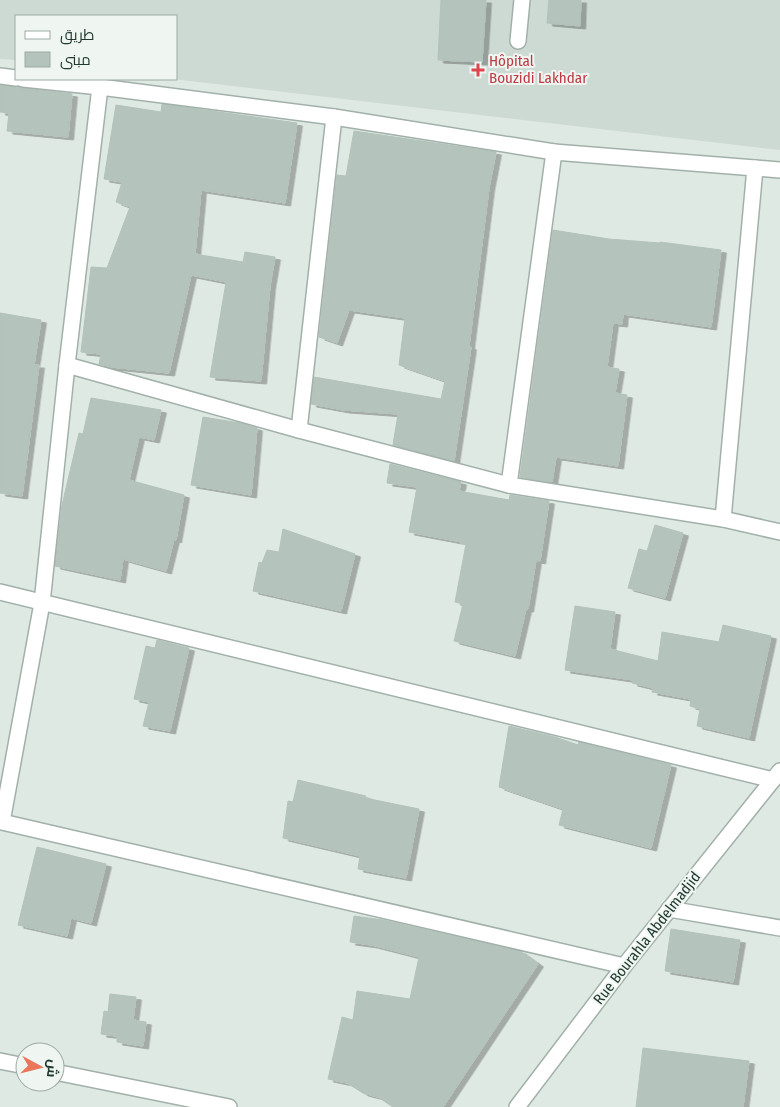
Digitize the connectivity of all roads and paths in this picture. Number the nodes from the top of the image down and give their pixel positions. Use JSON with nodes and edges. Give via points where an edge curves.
{"nodes":[{"id":1,"x":522,"y":0,"type":"edge"},
{"id":2,"x":518,"y":41,"type":"dead end"},
{"id":3,"x":0,"y":76,"type":"edge"},
{"id":4,"x":15,"y":78,"type":"edge"},
{"id":5,"x":33,"y":80,"type":"edge"},
{"id":6,"x":100,"y":87,"type":"junction"},
{"id":7,"x":334,"y":117,"type":"junction"},
{"id":8,"x":554,"y":152,"type":"junction"},
{"id":9,"x":755,"y":168,"type":"junction"},
{"id":10,"x":780,"y":170,"type":"edge"},
{"id":11,"x":67,"y":365,"type":"junction"},
{"id":12,"x":299,"y":430,"type":"junction"},
{"id":13,"x":509,"y":485,"type":"junction"},
{"id":14,"x":724,"y":519,"type":"junction"},
{"id":15,"x":780,"y":532,"type":"edge"},
{"id":16,"x":0,"y":592,"type":"edge"},
{"id":17,"x":42,"y":603,"type":"junction"},
{"id":18,"x":776,"y":775,"type":"edge"},
{"id":19,"x":1,"y":825,"type":"edge"},
{"id":20,"x":669,"y":910,"type":"junction"},
{"id":21,"x":780,"y":928,"type":"edge"},
{"id":22,"x":624,"y":966,"type":"junction"},
{"id":23,"x":0,"y":1061,"type":"edge"},
{"id":24,"x":15,"y":1064,"type":"edge"},
{"id":25,"x":65,"y":1074,"type":"edge"},
{"id":26,"x":229,"y":1107,"type":"edge"},
{"id":27,"x":518,"y":1107,"type":"edge"}],
"edges":[{"from":1,"to":2,"type":"street"},
{"from":3,"to":4,"type":"street"},
{"from":5,"to":6,"type":"street"},
{"from":6,"to":7,"type":"street"},
{"from":6,"to":11,"type":"street"},
{"from":7,"to":8,"type":"street"},
{"from":7,"to":12,"type":"street"},
{"from":8,"to":9,"type":"street"},
{"from":8,"to":13,"type":"street"},
{"from":9,"to":10,"type":"street"},
{"from":9,"to":14,"type":"street"},
{"from":11,"to":12,"type":"street"},
{"from":11,"to":17,"type":"street"},
{"from":12,"to":13,"type":"street"},
{"from":13,"to":14,"type":"street"},
{"from":14,"to":15,"type":"street"},
{"from":16,"to":17,"type":"street"},
{"from":17,"to":18,"type":"street"},
{"from":17,"to":19,"type":"street"},
{"from":18,"to":20,"type":"street","name":"Rue Bourahla Abdelmadjid"},
{"from":19,"to":22,"type":"street"},
{"from":20,"to":21,"type":"street"},
{"from":20,"to":22,"type":"street","name":"Rue Bourahla Abdelmadjid"},
{"from":22,"to":27,"type":"street","name":"Rue Bourahla Abdelmadjid"},
{"from":23,"to":24,"type":"street"},
{"from":25,"to":26,"type":"street"}]}
